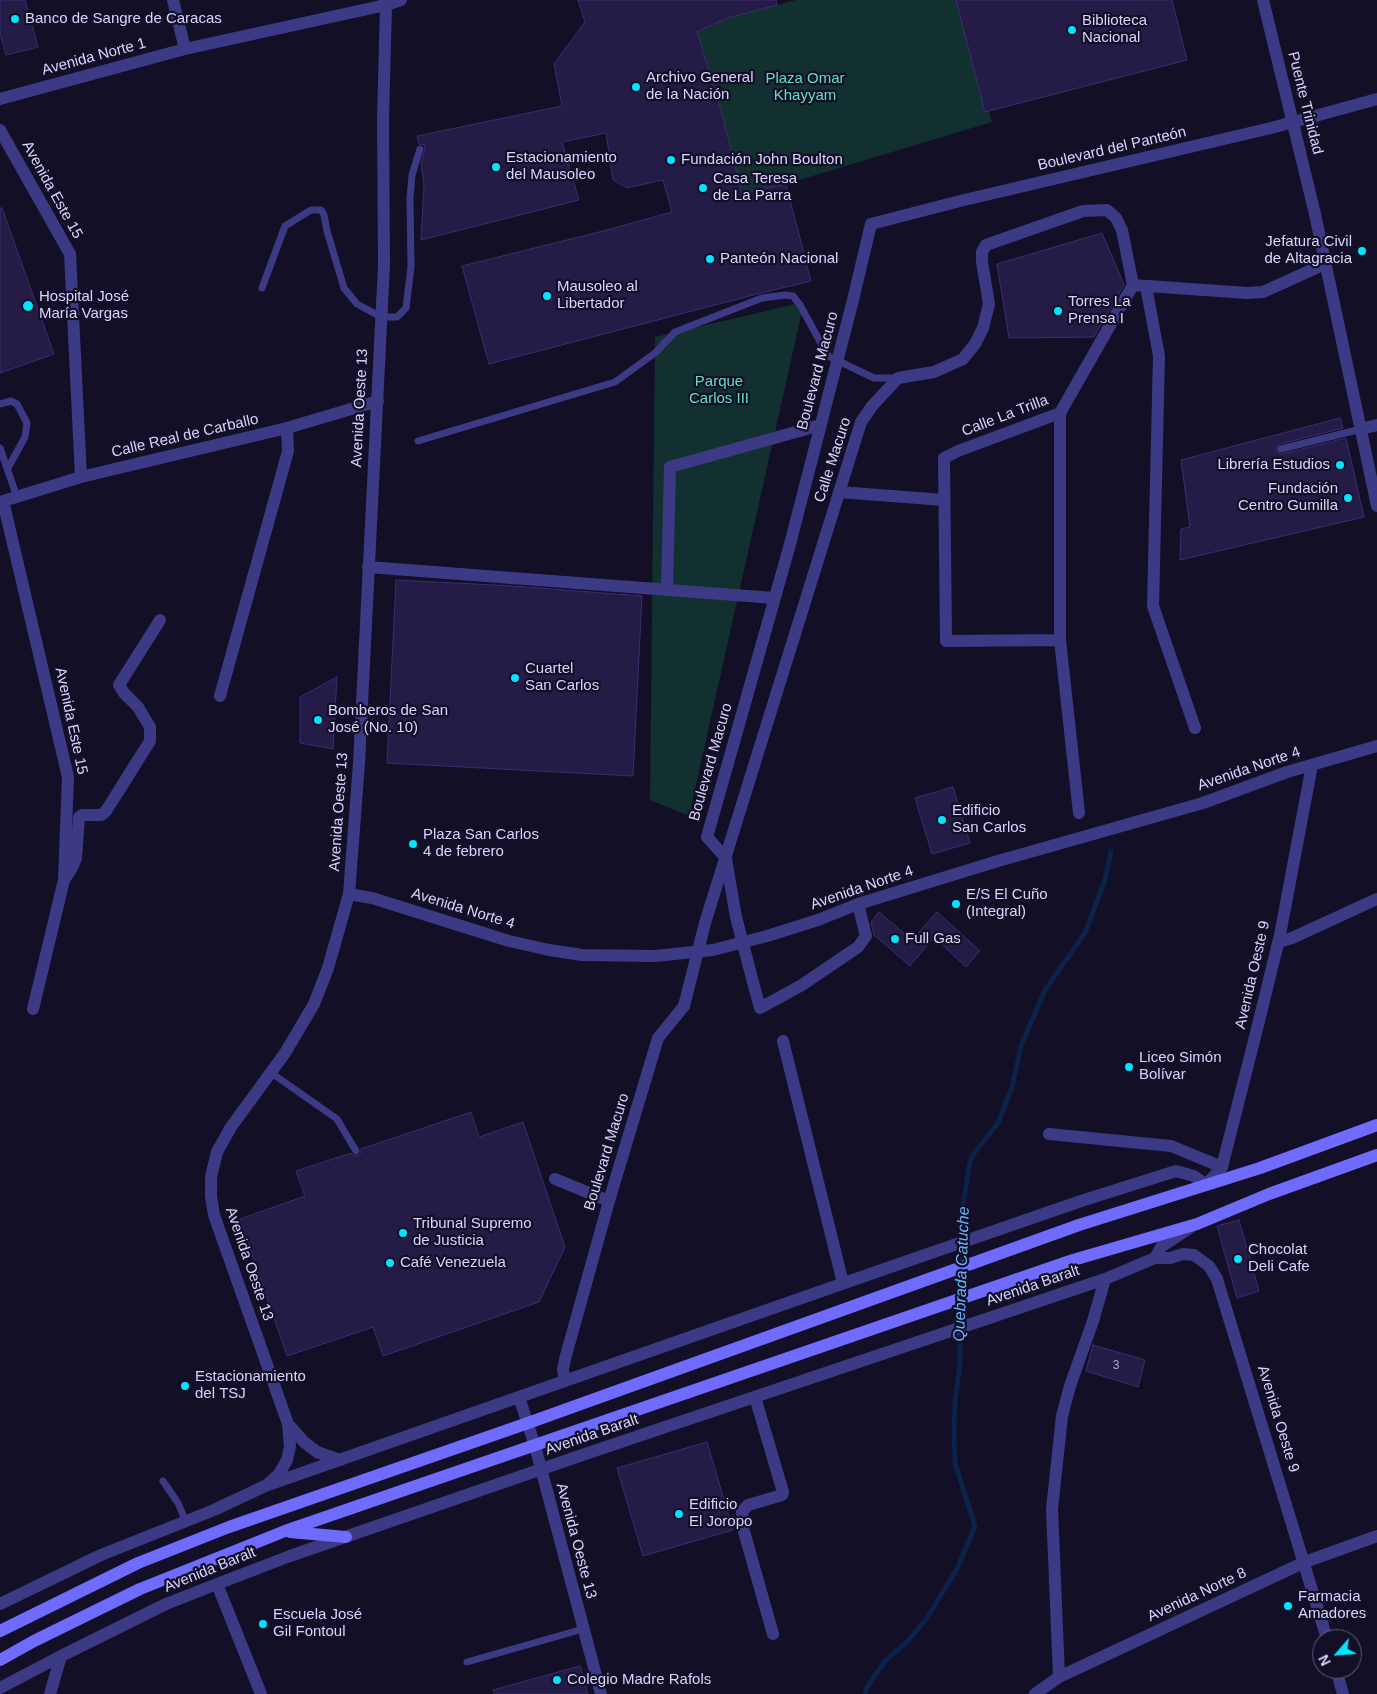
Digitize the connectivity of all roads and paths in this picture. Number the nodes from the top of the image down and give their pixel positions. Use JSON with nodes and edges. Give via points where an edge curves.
{"nodes":[{"id":1,"x":172,"y":0,"type":"edge"},
{"id":2,"x":401,"y":0,"type":"edge"},
{"id":3,"x":1263,"y":0,"type":"edge"},
{"id":4,"x":386,"y":2,"type":"edge"},
{"id":5,"x":184,"y":49,"type":"junction"},
{"id":6,"x":0,"y":99,"type":"edge"},
{"id":7,"x":1377,"y":99,"type":"edge"},
{"id":8,"x":0,"y":130,"type":"edge"},
{"id":9,"x":420,"y":149,"type":"dead end"},
{"id":10,"x":960,"y":201,"type":"joint"},
{"id":11,"x":1326,"y":263,"type":"junction"},
{"id":12,"x":1140,"y":286,"type":"junction"},
{"id":13,"x":262,"y":288,"type":"dead end"},
{"id":14,"x":381,"y":317,"type":"junction"},
{"id":15,"x":838,"y":360,"type":"junction"},
{"id":16,"x":898,"y":378,"type":"junction"},
{"id":17,"x":378,"y":401,"type":"junction"},
{"id":18,"x":0,"y":404,"type":"edge"},
{"id":19,"x":1060,"y":413,"type":"junction"},
{"id":20,"x":821,"y":425,"type":"junction"},
{"id":21,"x":1377,"y":425,"type":"edge"},
{"id":22,"x":287,"y":428,"type":"junction"},
{"id":23,"x":1361,"y":429,"type":"junction"},
{"id":24,"x":418,"y":441,"type":"dead end"},
{"id":25,"x":0,"y":448,"type":"edge"},
{"id":26,"x":1281,"y":449,"type":"dead end"},
{"id":27,"x":8,"y":468,"type":"junction"},
{"id":28,"x":81,"y":477,"type":"junction"},
{"id":29,"x":839,"y":492,"type":"junction"},
{"id":30,"x":18,"y":497,"type":"junction"},
{"id":31,"x":944,"y":500,"type":"junction"},
{"id":32,"x":2,"y":501,"type":"edge"},
{"id":33,"x":1377,"y":506,"type":"edge"},
{"id":34,"x":368,"y":567,"type":"junction"},
{"id":35,"x":667,"y":590,"type":"junction"},
{"id":36,"x":774,"y":598,"type":"junction"},
{"id":37,"x":160,"y":620,"type":"dead end"},
{"id":38,"x":1060,"y":640,"type":"junction"},
{"id":39,"x":220,"y":696,"type":"dead end"},
{"id":40,"x":1195,"y":728,"type":"dead end"},
{"id":41,"x":1377,"y":746,"type":"edge"},
{"id":42,"x":1312,"y":765,"type":"junction"},
{"id":43,"x":1079,"y":813,"type":"dead end"},
{"id":44,"x":725,"y":857,"type":"junction"},
{"id":45,"x":64,"y":880,"type":"junction"},
{"id":46,"x":349,"y":894,"type":"junction"},
{"id":47,"x":1377,"y":899,"type":"edge"},
{"id":48,"x":858,"y":904,"type":"junction"},
{"id":49,"x":1279,"y":942,"type":"junction"},
{"id":50,"x":33,"y":1009,"type":"dead end"},
{"id":51,"x":783,"y":1041,"type":"dead end"},
{"id":52,"x":270,"y":1072,"type":"junction"},
{"id":53,"x":1377,"y":1125,"type":"edge"},
{"id":54,"x":1049,"y":1134,"type":"dead end"},
{"id":55,"x":356,"y":1151,"type":"dead end"},
{"id":56,"x":1377,"y":1155,"type":"edge"},
{"id":57,"x":1222,"y":1168,"type":"junction"},
{"id":58,"x":555,"y":1179,"type":"dead end"},
{"id":59,"x":1206,"y":1185,"type":"junction"},
{"id":60,"x":609,"y":1201,"type":"junction"},
{"id":61,"x":1197,"y":1224,"type":"junction"},
{"id":62,"x":1155,"y":1258,"type":"junction"},
{"id":63,"x":1105,"y":1279,"type":"junction"},
{"id":64,"x":843,"y":1283,"type":"junction"},
{"id":65,"x":565,"y":1381,"type":"junction"},
{"id":66,"x":519,"y":1397,"type":"junction"},
{"id":67,"x":755,"y":1397,"type":"junction"},
{"id":68,"x":528,"y":1423,"type":"junction"},
{"id":69,"x":288,"y":1424,"type":"junction"},
{"id":70,"x":535,"y":1446,"type":"junction"},
{"id":71,"x":340,"y":1460,"type":"junction"},
{"id":72,"x":541,"y":1470,"type":"junction"},
{"id":73,"x":163,"y":1481,"type":"dead end"},
{"id":74,"x":265,"y":1486,"type":"junction"},
{"id":75,"x":186,"y":1522,"type":"junction"},
{"id":76,"x":285,"y":1531,"type":"junction"},
{"id":77,"x":346,"y":1536,"type":"junction"},
{"id":78,"x":1377,"y":1536,"type":"edge"},
{"id":79,"x":1305,"y":1562,"type":"junction"},
{"id":80,"x":217,"y":1584,"type":"junction"},
{"id":81,"x":0,"y":1604,"type":"edge"},
{"id":82,"x":583,"y":1629,"type":"junction"},
{"id":83,"x":1324,"y":1629,"type":"edge"},
{"id":84,"x":0,"y":1630,"type":"edge"},
{"id":85,"x":773,"y":1634,"type":"dead end"},
{"id":86,"x":60,"y":1656,"type":"junction"},
{"id":87,"x":0,"y":1660,"type":"edge"},
{"id":88,"x":467,"y":1662,"type":"dead end"},
{"id":89,"x":1059,"y":1677,"type":"junction"},
{"id":90,"x":1339,"y":1679,"type":"edge"},
{"id":91,"x":0,"y":1688,"type":"edge"},
{"id":92,"x":51,"y":1693,"type":"edge"},
{"id":93,"x":260,"y":1694,"type":"edge"},
{"id":94,"x":601,"y":1694,"type":"edge"},
{"id":95,"x":1035,"y":1694,"type":"edge"},
{"id":96,"x":1343,"y":1694,"type":"edge"}],
"edges":[{"from":1,"to":5,"type":"street"},
{"from":2,"to":4,"type":"street","name":"Avenida Norte 1"},
{"from":3,"to":11,"type":"street","name":"Puente Trinidad","bridge":true},
{"from":4,"to":5,"type":"street","name":"Avenida Norte 1"},
{"from":4,"to":14,"type":"street","name":"Avenida Oeste 13"},
{"from":5,"to":6,"type":"street","name":"Avenida Norte 1"},
{"from":7,"to":10,"type":"street","name":"Boulevard del Panteón","via":[[1271,128]]},
{"from":8,"to":28,"type":"street","name":"Avenida Este 15","via":[[70,254]]},
{"from":9,"to":14,"type":"lane","via":[[412,175],[411,267],[406,308],[394,318]]},
{"from":10,"to":15,"type":"street","name":"Boulevard Macuro","via":[[871,224]]},
{"from":11,"to":12,"type":"street","via":[[1263,292]]},
{"from":11,"to":23,"type":"street","name":"Puente Trinidad"},
{"from":12,"to":16,"type":"street","via":[[1122,230],[1116,218],[1106,210],[1083,211],[986,245],[982,262],[989,304],[976,344],[963,359],[934,372]]},
{"from":12,"to":19,"type":"street","name":"Calle La Trilla"},
{"from":12,"to":40,"type":"street","via":[[1159,356],[1153,606]]},
{"from":13,"to":14,"type":"lane","via":[[285,226],[311,210],[321,210],[344,288],[357,304]]},
{"from":14,"to":17,"type":"street","name":"Avenida Oeste 13"},
{"from":15,"to":16,"type":"lane","via":[[874,378]]},
{"from":15,"to":20,"type":"street","name":"Boulevard Macuro"},
{"from":15,"to":24,"type":"lane","via":[[828,356],[793,296],[762,298],[675,332],[655,353],[615,382]]},
{"from":16,"to":29,"type":"street","name":"Calle Macuro","via":[[860,422]]},
{"from":17,"to":22,"type":"street","name":"Calle Real de Carballo"},
{"from":17,"to":34,"type":"street","name":"Avenida Oeste 13"},
{"from":18,"to":27,"type":"lane","via":[[11,401],[17,404],[27,423],[26,437]]},
{"from":19,"to":31,"type":"street","name":"Calle La Trilla","via":[[944,458]]},
{"from":19,"to":38,"type":"street"},
{"from":20,"to":35,"type":"street","via":[[670,468]]},
{"from":20,"to":36,"type":"street","name":"Boulevard Macuro"},
{"from":21,"to":23,"type":"street"},
{"from":22,"to":28,"type":"street","name":"Calle Real de Carballo"},
{"from":22,"to":39,"type":"street","via":[[288,451]]},
{"from":23,"to":26,"type":"lane"},
{"from":23,"to":33,"type":"street","name":"Puente Trinidad"},
{"from":25,"to":27,"type":"lane"},
{"from":27,"to":30,"type":"lane"},
{"from":28,"to":30,"type":"street","name":"Calle Real de Carballo"},
{"from":29,"to":31,"type":"street"},
{"from":29,"to":44,"type":"street","name":"Calle Macuro"},
{"from":30,"to":32,"type":"street","name":"Calle Real de Carballo"},
{"from":31,"to":38,"type":"street","name":"Calle La Trilla","via":[[946,641]]},
{"from":32,"to":45,"type":"street","name":"Avenida Este 15","via":[[68,777]]},
{"from":34,"to":35,"type":"street"},
{"from":34,"to":46,"type":"street","name":"Avenida Oeste 13"},
{"from":35,"to":36,"type":"street"},
{"from":36,"to":44,"type":"street","name":"Boulevard Macuro","via":[[707,837]]},
{"from":37,"to":45,"type":"street","via":[[119,685],[150,727],[150,741],[106,811],[101,815],[80,817],[76,858]]},
{"from":38,"to":43,"type":"street"},
{"from":41,"to":42,"type":"street","name":"Avenida Norte 4"},
{"from":42,"to":48,"type":"street","name":"Avenida Norte 4","via":[[1203,803]]},
{"from":42,"to":49,"type":"street","name":"Avenida Oeste 9"},
{"from":44,"to":48,"type":"street","bridge":true,"via":[[736,917],[760,1008],[802,985],[858,947],[866,936]]},
{"from":44,"to":60,"type":"street","name":"Boulevard Macuro","bridge":true,"via":[[684,1006],[658,1038]]},
{"from":45,"to":50,"type":"street","name":"Avenida Este 15"},
{"from":46,"to":48,"type":"street","name":"Avenida Norte 4","via":[[372,898],[509,941],[549,950],[614,956],[655,956],[726,948],[818,920]]},
{"from":46,"to":52,"type":"street","name":"Avenida Oeste 13","via":[[314,1004]]},
{"from":47,"to":49,"type":"street"},
{"from":49,"to":57,"type":"street","name":"Avenida Oeste 9"},
{"from":51,"to":64,"type":"street"},
{"from":52,"to":55,"type":"lane","via":[[337,1119]]},
{"from":52,"to":69,"type":"street","name":"Avenida Oeste 13","via":[[221,1143],[211,1177],[211,1196],[222,1239]]},
{"from":53,"to":59,"type":"main road"},
{"from":54,"to":57,"type":"street","via":[[1171,1146]]},
{"from":56,"to":61,"type":"main road","name":"Avenida Baralt"},
{"from":57,"to":59,"type":"street","name":"Avenida Oeste 9"},
{"from":58,"to":60,"type":"street"},
{"from":59,"to":64,"type":"street","via":[[1194,1176],[1176,1171]]},
{"from":59,"to":68,"type":"main road","via":[[1079,1224]]},
{"from":60,"to":65,"type":"street","name":"Boulevard Macuro","via":[[565,1359]]},
{"from":61,"to":62,"type":"street","name":"Avenida Baralt","via":[[1161,1247]]},
{"from":61,"to":70,"type":"main road","name":"Avenida Baralt","via":[[1073,1260]]},
{"from":62,"to":63,"type":"street","name":"Avenida Baralt"},
{"from":62,"to":79,"type":"street","name":"Avenida Oeste 9","via":[[1194,1255],[1209,1266],[1218,1279]]},
{"from":63,"to":67,"type":"street","name":"Avenida Baralt"},
{"from":63,"to":89,"type":"street","via":[[1062,1416],[1052,1509]]},
{"from":64,"to":65,"type":"street"},
{"from":65,"to":66,"type":"street"},
{"from":66,"to":68,"type":"street","name":"Avenida Oeste 13"},
{"from":66,"to":71,"type":"street"},
{"from":67,"to":72,"type":"street","name":"Avenida Baralt"},
{"from":67,"to":85,"type":"street","via":[[782,1492],[779,1496],[748,1505],[742,1512],[743,1528]]},
{"from":68,"to":70,"type":"street","name":"Avenida Oeste 13"},
{"from":68,"to":84,"type":"main road","via":[[138,1562]]},
{"from":69,"to":71,"type":"street","name":"Avenida Oeste 13","via":[[317,1452]]},
{"from":69,"to":74,"type":"street","name":"Avenida Oeste 13","via":[[290,1447],[287,1460],[279,1474]]},
{"from":70,"to":72,"type":"street","name":"Avenida Oeste 13"},
{"from":70,"to":76,"type":"main road","name":"Avenida Baralt"},
{"from":71,"to":74,"type":"street"},
{"from":72,"to":77,"type":"street","name":"Avenida Baralt"},
{"from":72,"to":82,"type":"street","name":"Avenida Oeste 13"},
{"from":73,"to":75,"type":"lane"},
{"from":74,"to":75,"type":"street"},
{"from":75,"to":81,"type":"street","via":[[101,1555]]},
{"from":76,"to":77,"type":"main road"},
{"from":76,"to":87,"type":"main road","name":"Avenida Baralt","via":[[140,1589]]},
{"from":77,"to":80,"type":"street","name":"Avenida Baralt"},
{"from":78,"to":79,"type":"street","name":"Avenida Norte 8"},
{"from":79,"to":83,"type":"street","name":"Avenida Oeste 9"},
{"from":79,"to":89,"type":"street","name":"Avenida Norte 8"},
{"from":80,"to":86,"type":"street","name":"Avenida Baralt","via":[[166,1604]]},
{"from":80,"to":93,"type":"street"},
{"from":82,"to":88,"type":"lane"},
{"from":82,"to":94,"type":"street","name":"Avenida Oeste 13"},
{"from":86,"to":91,"type":"street","name":"Avenida Baralt"},
{"from":86,"to":92,"type":"street"},
{"from":89,"to":95,"type":"street","name":"Avenida Norte 8"},
{"from":90,"to":96,"type":"street"}]}
